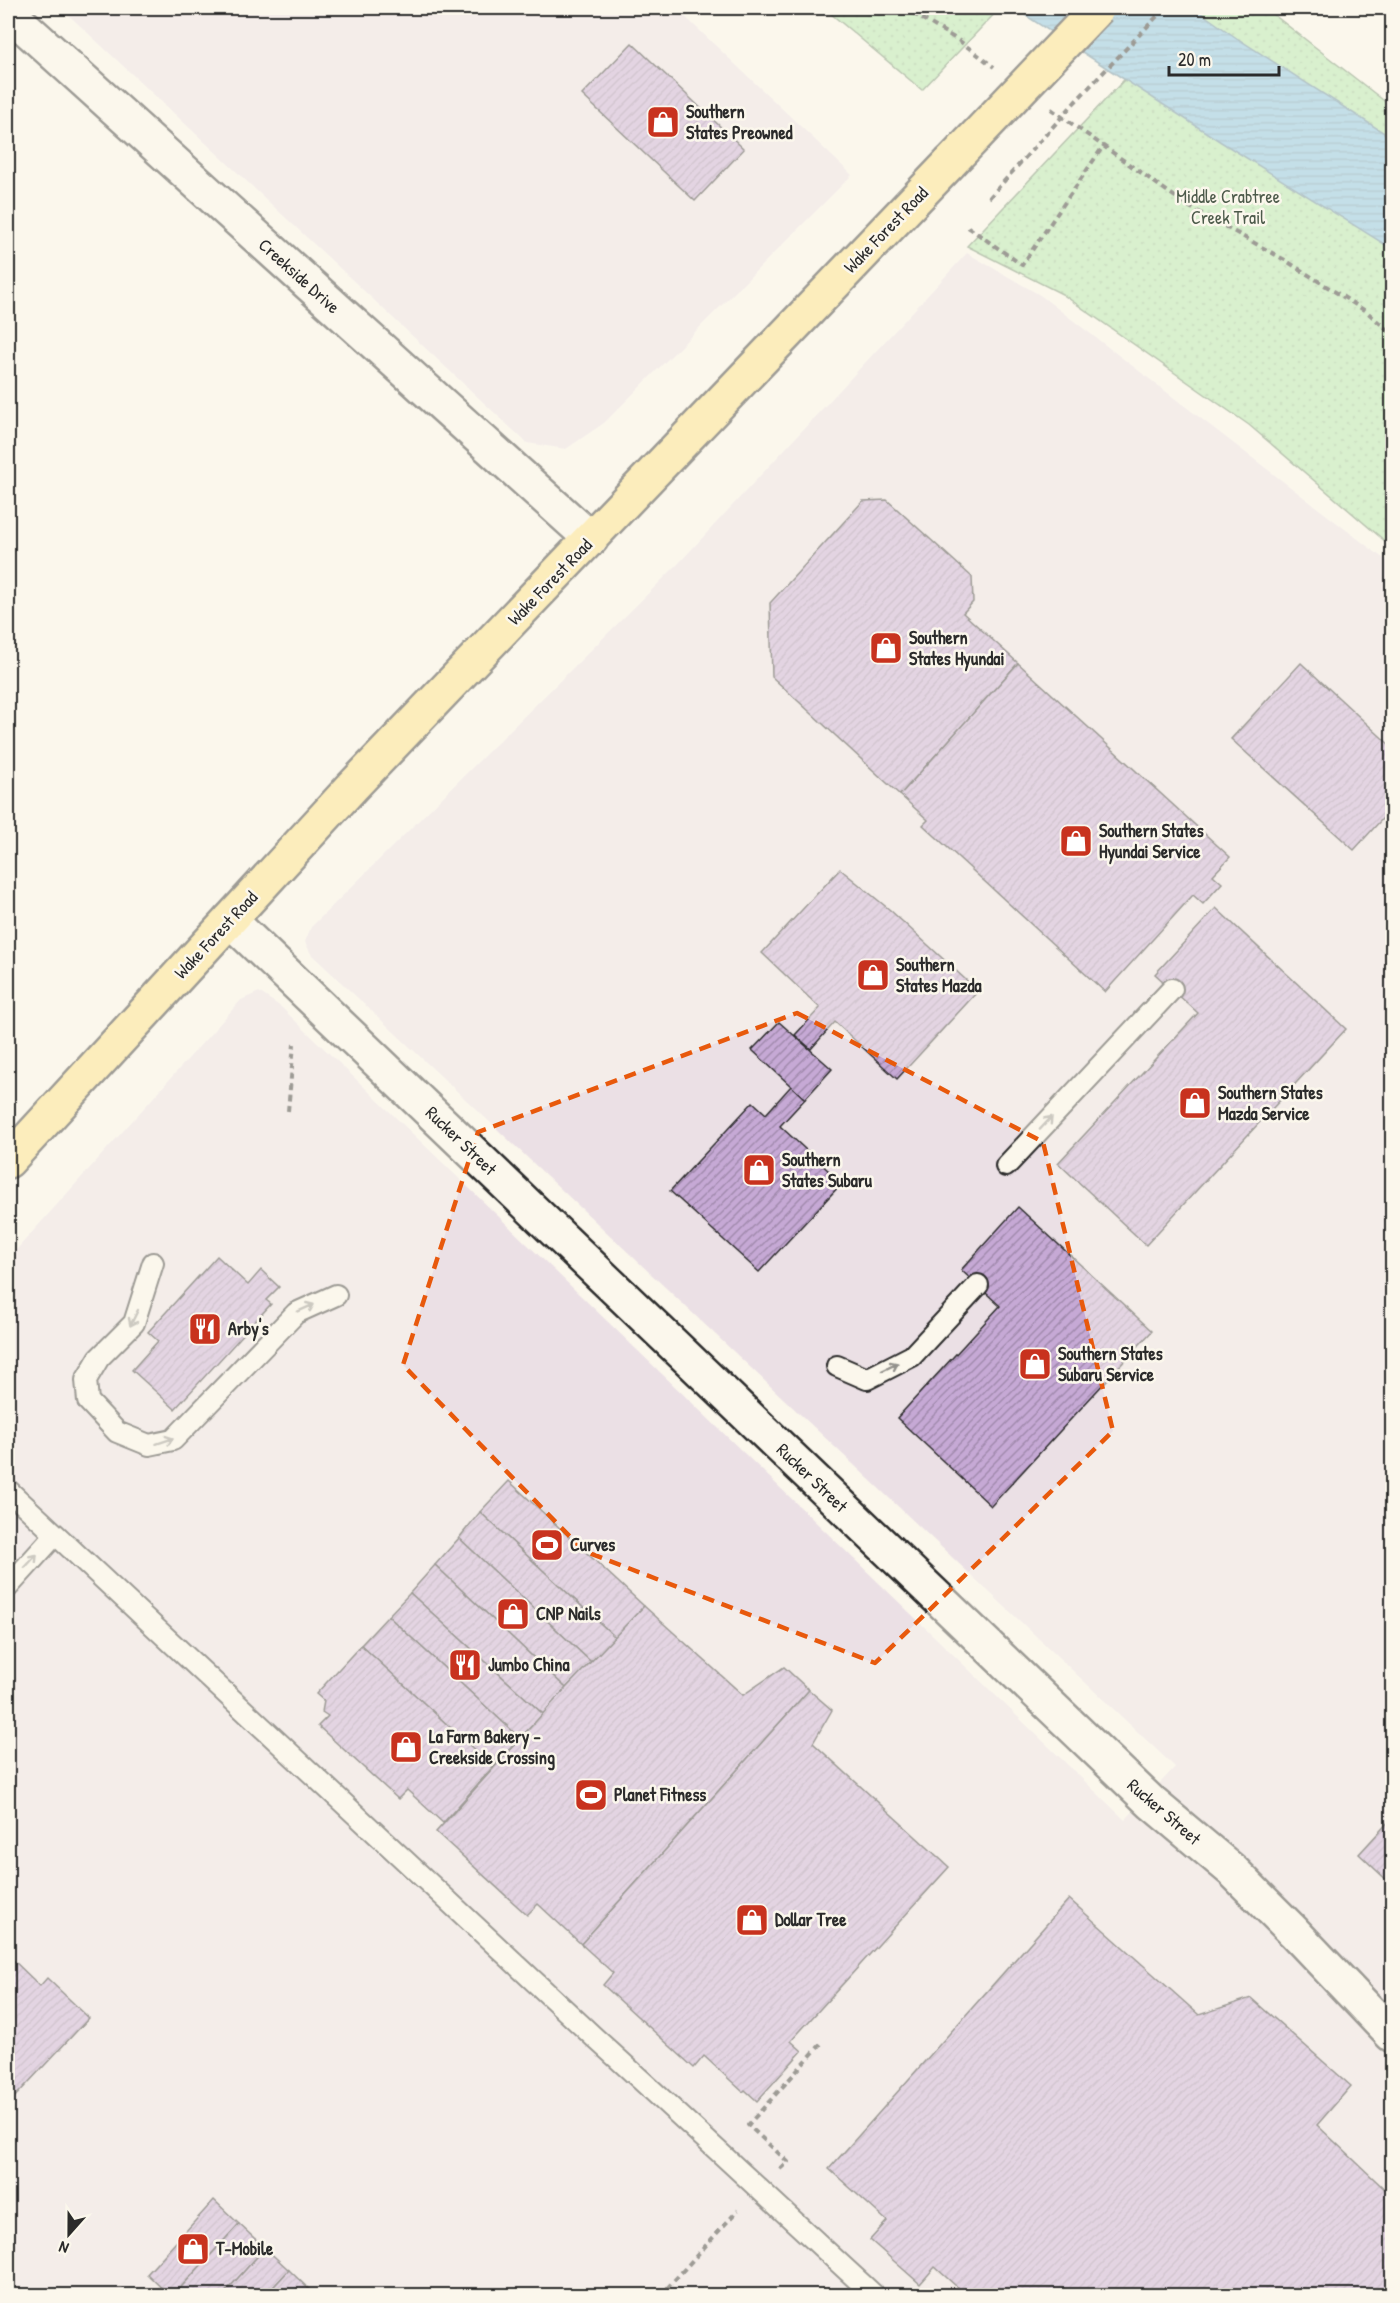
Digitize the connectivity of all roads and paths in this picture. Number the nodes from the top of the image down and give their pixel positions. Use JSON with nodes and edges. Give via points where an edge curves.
{"nodes":[{"id":1,"x":1098,"y":8,"type":"edge"},
{"id":2,"x":1165,"y":8,"type":"edge"},
{"id":3,"x":8,"y":12,"type":"edge"},
{"id":4,"x":989,"y":198,"type":"dead end"},
{"id":5,"x":968,"y":227,"type":"dead end"},
{"id":6,"x":1392,"y":334,"type":"edge"},
{"id":7,"x":591,"y":539,"type":"junction"},
{"id":8,"x":230,"y":920,"type":"junction"},
{"id":9,"x":1172,"y":989,"type":"dead end"},
{"id":10,"x":294,"y":1044,"type":"dead end"},
{"id":11,"x":288,"y":1111,"type":"dead end"},
{"id":12,"x":8,"y":1161,"type":"edge"},
{"id":13,"x":1006,"y":1166,"type":"dead end"},
{"id":14,"x":153,"y":1263,"type":"dead end"},
{"id":15,"x":978,"y":1286,"type":"dead end"},
{"id":16,"x":336,"y":1295,"type":"dead end"},
{"id":17,"x":837,"y":1366,"type":"dead end"},
{"id":18,"x":8,"y":1490,"type":"edge"},
{"id":19,"x":55,"y":1535,"type":"junction"},
{"id":20,"x":8,"y":1587,"type":"edge"},
{"id":21,"x":1392,"y":2035,"type":"edge"},
{"id":22,"x":875,"y":2295,"type":"edge"}],
"edges":[{"from":1,"to":7,"type":"main road","name":"Wake Forest Road","bridge":true},
{"from":2,"to":4,"type":"path","bridge":true},
{"from":3,"to":7,"type":"street","name":"Creekside Drive"},
{"from":5,"to":6,"type":"path","via":[[1022,265],[1104,145],[1188,206],[1285,260],[1367,312]]},
{"from":7,"to":8,"type":"main road","name":"Wake Forest Road"},
{"from":8,"to":12,"type":"main road","name":"Wake Forest Road"},
{"from":8,"to":21,"type":"street","name":"Rucker Street","via":[[1152,1803],[1233,1871]]},
{"from":13,"to":9,"type":"lane","one_way":true},
{"from":10,"to":11,"type":"path"},
{"from":14,"to":16,"type":"lane","one_way":true,"via":[[134,1323],[99,1358],[86,1380],[88,1401],[117,1432],[149,1445],[172,1440],[296,1313]]},
{"from":17,"to":15,"type":"lane","one_way":true,"via":[[867,1379],[912,1356]]},
{"from":18,"to":19,"type":"lane"},
{"from":20,"to":19,"type":"lane","one_way":true},
{"from":19,"to":22,"type":"lane"}]}
